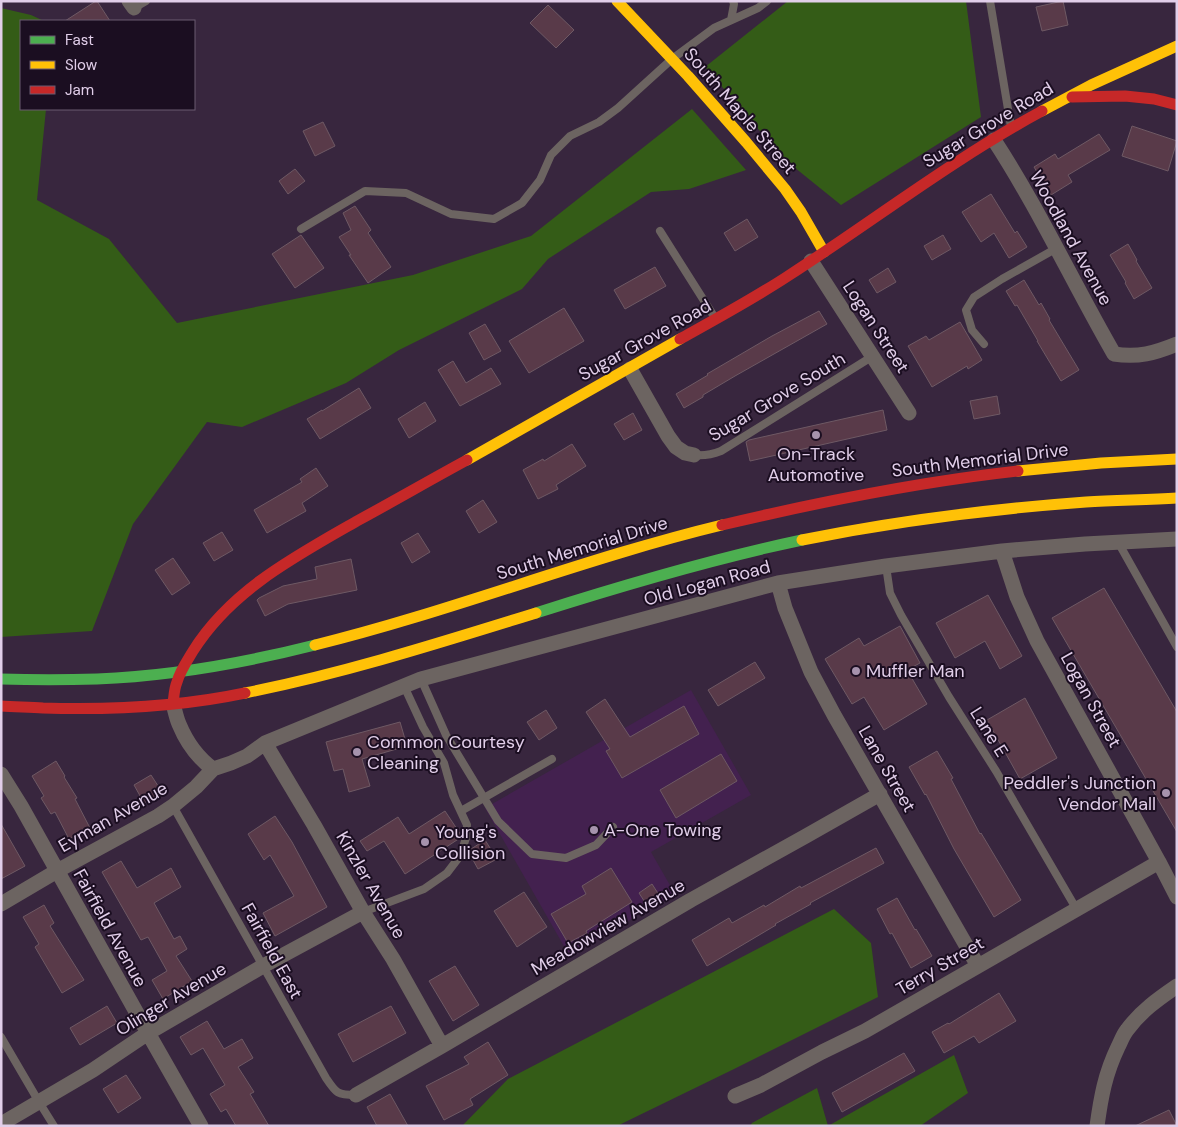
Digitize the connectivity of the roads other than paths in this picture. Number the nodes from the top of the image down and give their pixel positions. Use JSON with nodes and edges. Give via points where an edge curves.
{"nodes":[{"id":1,"x":617,"y":1,"type":"edge"},
{"id":2,"x":733,"y":1,"type":"edge"},
{"id":3,"x":767,"y":1,"type":"edge"},
{"id":4,"x":990,"y":1,"type":"edge"},
{"id":5,"x":731,"y":20,"type":"junction"},
{"id":6,"x":1177,"y":46,"type":"edge"},
{"id":7,"x":672,"y":59,"type":"junction"},
{"id":8,"x":1069,"y":97,"type":"junction"},
{"id":9,"x":1177,"y":105,"type":"edge"},
{"id":10,"x":1011,"y":128,"type":"junction"},
{"id":11,"x":994,"y":140,"type":"junction"},
{"id":12,"x":301,"y":229,"type":"dead end"},
{"id":13,"x":660,"y":231,"type":"dead end"},
{"id":14,"x":1057,"y":248,"type":"junction"},
{"id":15,"x":824,"y":252,"type":"junction"},
{"id":16,"x":811,"y":261,"type":"junction"},
{"id":17,"x":716,"y":319,"type":"junction"},
{"id":18,"x":984,"y":344,"type":"dead end"},
{"id":19,"x":1177,"y":344,"type":"edge"},
{"id":20,"x":873,"y":356,"type":"junction"},
{"id":21,"x":630,"y":369,"type":"junction"},
{"id":22,"x":909,"y":413,"type":"dead end"},
{"id":23,"x":694,"y":455,"type":"joint"},
{"id":24,"x":1177,"y":459,"type":"edge"},
{"id":25,"x":1177,"y":498,"type":"edge"},
{"id":26,"x":1177,"y":539,"type":"edge"},
{"id":27,"x":1118,"y":542,"type":"junction"},
{"id":28,"x":1002,"y":551,"type":"junction"},
{"id":29,"x":886,"y":566,"type":"junction"},
{"id":30,"x":778,"y":583,"type":"junction"},
{"id":31,"x":1177,"y":647,"type":"edge"},
{"id":32,"x":181,"y":671,"type":"junction"},
{"id":33,"x":1,"y":679,"type":"edge"},
{"id":34,"x":421,"y":679,"type":"junction"},
{"id":35,"x":404,"y":686,"type":"junction"},
{"id":36,"x":174,"y":704,"type":"junction"},
{"id":37,"x":1,"y":706,"type":"edge"},
{"id":38,"x":265,"y":743,"type":"junction"},
{"id":39,"x":552,"y":759,"type":"dead end"},
{"id":40,"x":213,"y":769,"type":"junction"},
{"id":41,"x":1,"y":774,"type":"edge"},
{"id":42,"x":880,"y":794,"type":"junction"},
{"id":43,"x":483,"y":798,"type":"junction"},
{"id":44,"x":173,"y":806,"type":"junction"},
{"id":45,"x":461,"y":811,"type":"junction"},
{"id":46,"x":614,"y":827,"type":"dead end"},
{"id":47,"x":1159,"y":862,"type":"junction"},
{"id":48,"x":57,"y":871,"type":"junction"},
{"id":49,"x":1176,"y":895,"type":"edge"},
{"id":50,"x":1,"y":904,"type":"edge"},
{"id":51,"x":1076,"y":910,"type":"junction"},
{"id":52,"x":363,"y":912,"type":"junction"},
{"id":53,"x":263,"y":966,"type":"junction"},
{"id":54,"x":978,"y":966,"type":"junction"},
{"id":55,"x":1177,"y":986,"type":"edge"},
{"id":56,"x":148,"y":1033,"type":"junction"},
{"id":57,"x":1,"y":1037,"type":"edge"},
{"id":58,"x":442,"y":1046,"type":"junction"},
{"id":59,"x":356,"y":1095,"type":"joint"},
{"id":60,"x":735,"y":1096,"type":"dead end"},
{"id":61,"x":39,"y":1102,"type":"junction"},
{"id":62,"x":1,"y":1124,"type":"edge"},
{"id":63,"x":54,"y":1126,"type":"edge"},
{"id":64,"x":201,"y":1126,"type":"edge"},
{"id":65,"x":1096,"y":1126,"type":"edge"}],
"edges":[{"from":1,"to":7,"type":"main road","name":"South Maple Street"},
{"from":2,"to":5,"type":"lane"},
{"from":3,"to":5,"type":"lane"},
{"from":4,"to":10,"type":"lane"},
{"from":5,"to":7,"type":"lane","via":[[714,28]]},
{"from":6,"to":8,"type":"main road","name":"Sugar Grove Road"},
{"from":7,"to":12,"type":"lane","via":[[612,112],[570,136],[551,155],[540,180],[522,203],[494,219],[451,214],[406,193],[365,191]]},
{"from":7,"to":15,"type":"main road","name":"South Maple Street","via":[[785,189]]},
{"from":8,"to":9,"type":"main road","via":[[1125,96]]},
{"from":8,"to":10,"type":"main road","name":"Sugar Grove Road"},
{"from":10,"to":11,"type":"main road","name":"Sugar Grove Road"},
{"from":11,"to":14,"type":"street","name":"Woodland Avenue"},
{"from":11,"to":15,"type":"main road","name":"Sugar Grove Road"},
{"from":13,"to":17,"type":"lane"},
{"from":14,"to":18,"type":"lane","via":[[974,298],[966,310],[972,330]]},
{"from":14,"to":19,"type":"street","name":"Woodland Avenue","via":[[1114,354],[1143,355]]},
{"from":15,"to":16,"type":"main road","name":"Sugar Grove Road"},
{"from":16,"to":17,"type":"main road","name":"Sugar Grove Road"},
{"from":16,"to":20,"type":"street","name":"Logan Street"},
{"from":17,"to":21,"type":"main road","name":"Sugar Grove Road"},
{"from":20,"to":22,"type":"street","name":"Logan Street"},
{"from":20,"to":23,"type":"lane","name":"Sugar Grove South","via":[[721,451],[713,455]]},
{"from":21,"to":23,"type":"street","via":[[672,442],[685,453]]},
{"from":21,"to":32,"type":"main road","name":"Sugar Grove Road","via":[[270,572],[214,622]]},
{"from":24,"to":32,"type":"main road","name":"South Memorial Drive","via":[[1019,471],[923,483],[828,500],[663,541],[302,649]]},
{"from":25,"to":36,"type":"main road","via":[[1075,503],[955,515],[813,538],[693,566],[317,678],[234,696]]},
{"from":26,"to":27,"type":"street","name":"Old Logan Road"},
{"from":27,"to":28,"type":"street","name":"Old Logan Road"},
{"from":27,"to":31,"type":"lane"},
{"from":28,"to":29,"type":"street","name":"Old Logan Road"},
{"from":28,"to":47,"type":"street","name":"Logan Street","via":[[1037,641]]},
{"from":29,"to":30,"type":"street","name":"Old Logan Road"},
{"from":29,"to":51,"type":"lane","name":"Lane E","via":[[890,593],[901,615]]},
{"from":30,"to":34,"type":"street","name":"Old Logan Road"},
{"from":30,"to":42,"type":"street","name":"Lane Street","via":[[811,672]]},
{"from":32,"to":33,"type":"main road","name":"South Memorial Drive","via":[[99,678]]},
{"from":32,"to":36,"type":"main road","name":"Sugar Grove Road"},
{"from":34,"to":35,"type":"street","name":"Old Logan Road"},
{"from":34,"to":43,"type":"lane","via":[[446,735]]},
{"from":35,"to":38,"type":"street","name":"Old Logan Road"},
{"from":35,"to":45,"type":"lane","via":[[444,763],[452,794]]},
{"from":36,"to":37,"type":"main road","via":[[80,709]]},
{"from":36,"to":40,"type":"street","via":[[179,724],[193,748]]},
{"from":38,"to":40,"type":"street","name":"Eyman Avenue","via":[[247,756]]},
{"from":38,"to":52,"type":"street","name":"Kinzler Avenue"},
{"from":39,"to":43,"type":"lane"},
{"from":40,"to":44,"type":"street","name":"Eyman Avenue"},
{"from":41,"to":48,"type":"street","name":"Fairfield Avenue"},
{"from":42,"to":54,"type":"street","name":"Lane Street"},
{"from":42,"to":58,"type":"street","name":"Meadowview Avenue"},
{"from":43,"to":45,"type":"lane"},
{"from":43,"to":46,"type":"lane","via":[[498,821],[532,854],[566,858],[596,845]]},
{"from":44,"to":48,"type":"street","name":"Eyman Avenue"},
{"from":44,"to":53,"type":"lane","name":"Fairfield East"},
{"from":45,"to":52,"type":"lane","via":[[467,825],[466,838],[460,856],[447,873],[424,889]]},
{"from":47,"to":49,"type":"street","name":"Logan Street"},
{"from":47,"to":51,"type":"street","name":"Terry Street"},
{"from":48,"to":50,"type":"street","name":"Eyman Avenue"},
{"from":48,"to":56,"type":"street","name":"Fairfield Avenue"},
{"from":51,"to":54,"type":"street","name":"Terry Street"},
{"from":52,"to":53,"type":"street","name":"Olinger Avenue"},
{"from":52,"to":58,"type":"street","name":"Kinzler Avenue"},
{"from":53,"to":56,"type":"street","name":"Olinger Avenue"},
{"from":53,"to":59,"type":"lane","name":"Fairfield East","via":[[335,1091]]},
{"from":54,"to":60,"type":"street","name":"Terry Street","via":[[865,1031]]},
{"from":55,"to":65,"type":"street","via":[[1141,1013],[1126,1031],[1112,1060]]},
{"from":56,"to":61,"type":"street","name":"Olinger Avenue"},
{"from":56,"to":64,"type":"street","name":"Fairfield Avenue"},
{"from":57,"to":61,"type":"lane"},
{"from":58,"to":59,"type":"street","name":"Meadowview Avenue"},
{"from":61,"to":62,"type":"street","name":"Olinger Avenue"},
{"from":61,"to":63,"type":"lane"}]}
